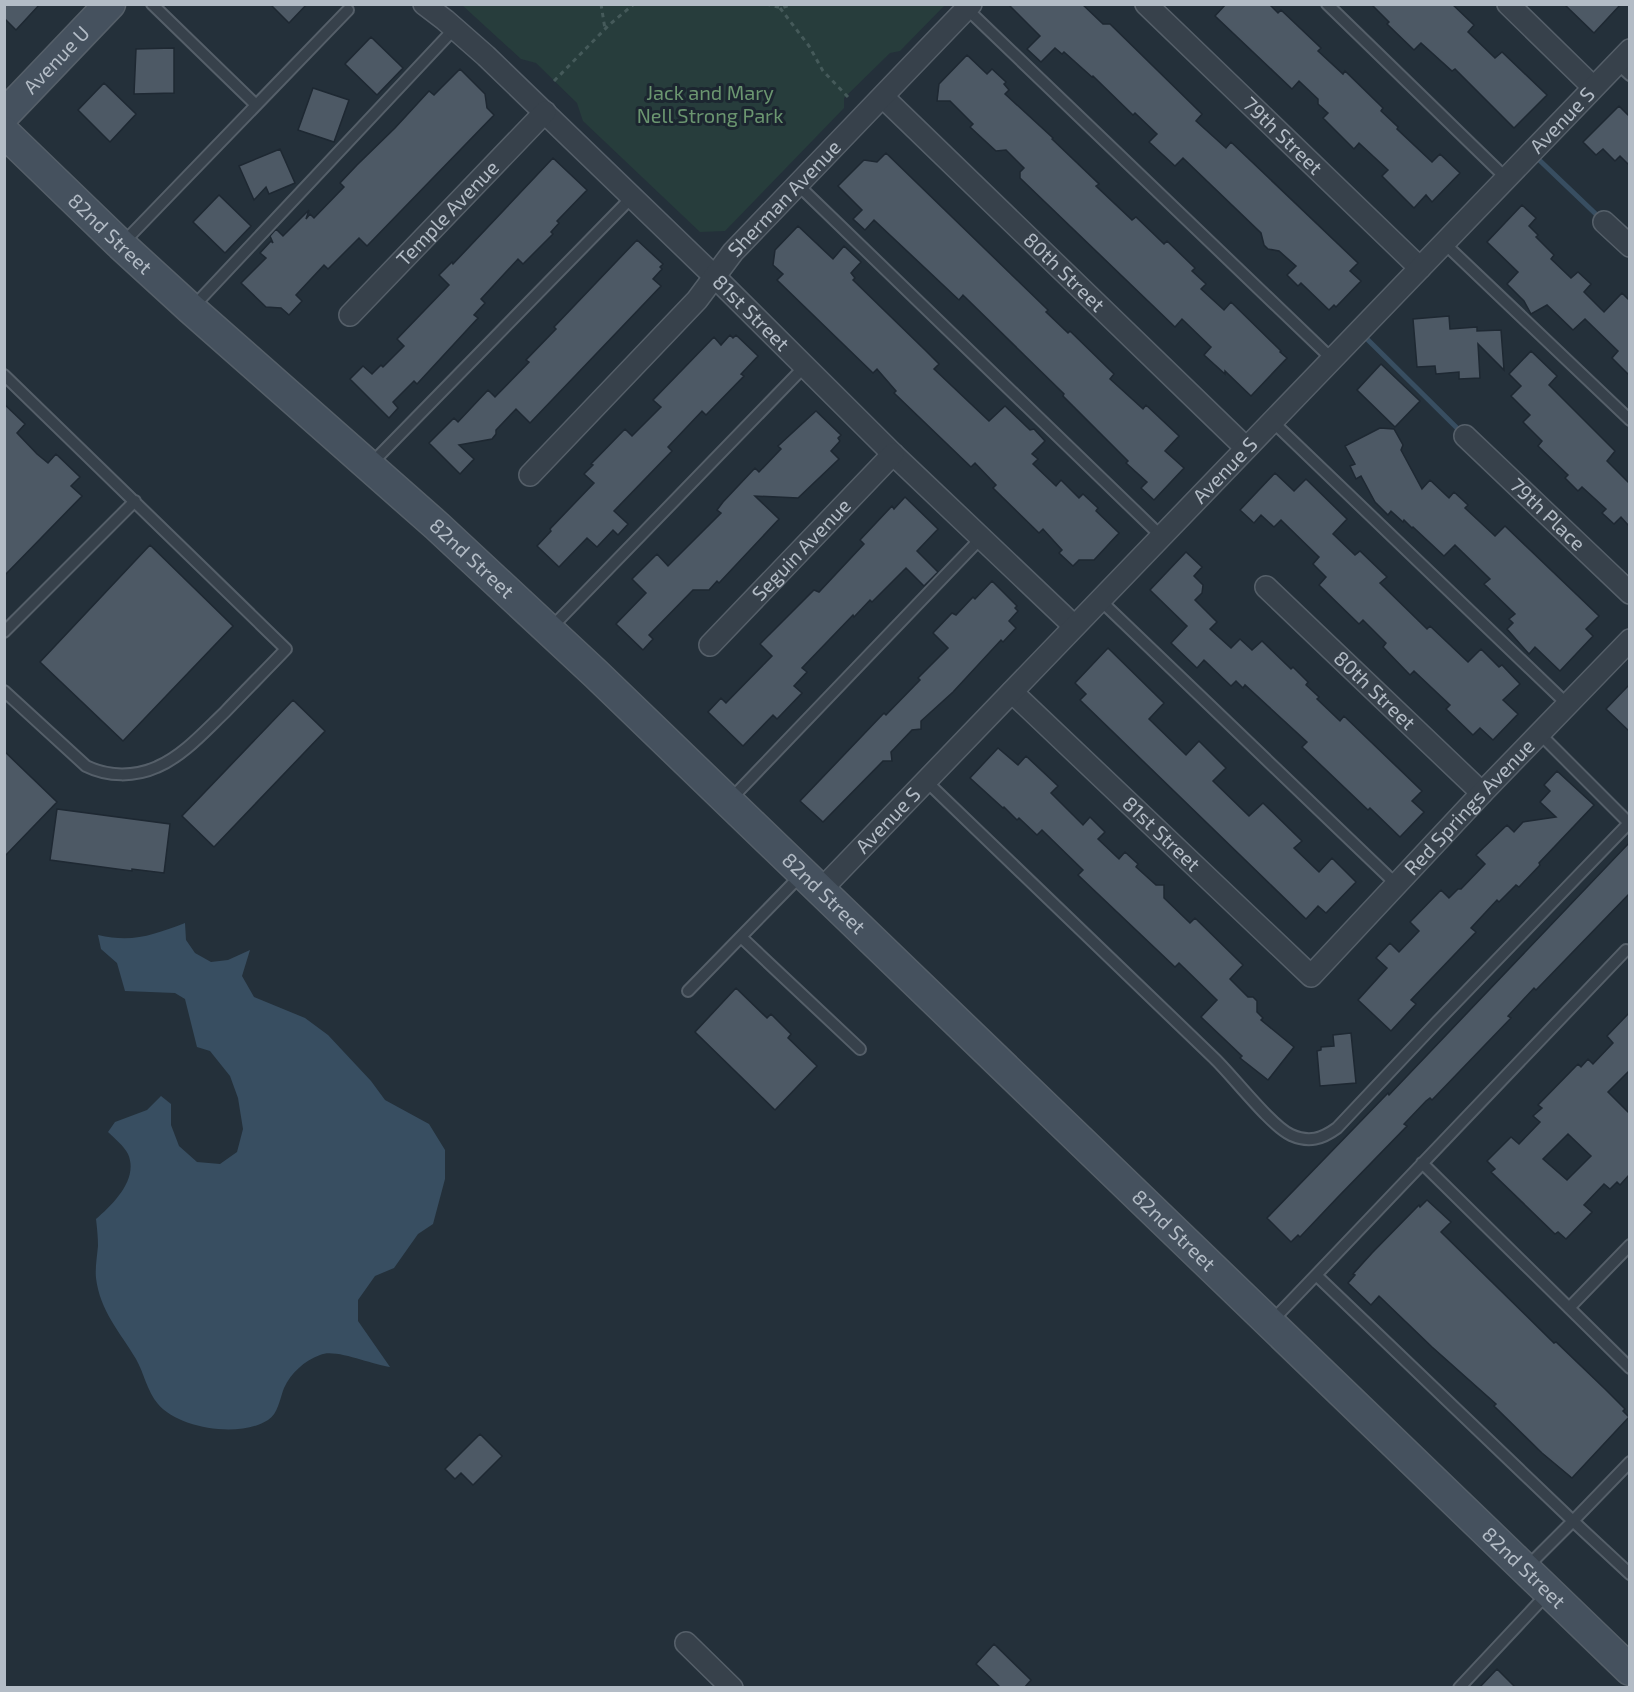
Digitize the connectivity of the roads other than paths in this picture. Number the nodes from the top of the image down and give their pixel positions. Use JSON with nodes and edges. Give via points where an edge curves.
{"nodes":[{"id":1,"x":110,"y":4,"type":"edge"},
{"id":2,"x":152,"y":4,"type":"edge"},
{"id":3,"x":424,"y":4,"type":"edge"},
{"id":4,"x":1146,"y":4,"type":"edge"},
{"id":5,"x":1327,"y":4,"type":"edge"},
{"id":6,"x":1508,"y":4,"type":"edge"},
{"id":7,"x":969,"y":7,"type":"edge"},
{"id":8,"x":348,"y":10,"type":"dead end"},
{"id":9,"x":454,"y":28,"type":"junction"},
{"id":10,"x":1625,"y":62,"type":"edge"},
{"id":11,"x":1593,"y":87,"type":"junction"},
{"id":12,"x":883,"y":98,"type":"junction"},
{"id":13,"x":256,"y":105,"type":"junction"},
{"id":14,"x":545,"y":112,"type":"junction"},
{"id":15,"x":4,"y":115,"type":"edge"},
{"id":16,"x":4,"y":132,"type":"edge"},
{"id":17,"x":1506,"y":178,"type":"junction"},
{"id":18,"x":798,"y":185,"type":"junction"},
{"id":19,"x":632,"y":197,"type":"junction"},
{"id":20,"x":1604,"y":222,"type":"dead end"},
{"id":21,"x":1444,"y":243,"type":"junction"},
{"id":22,"x":121,"y":245,"type":"junction"},
{"id":23,"x":1629,"y":246,"type":"edge"},
{"id":24,"x":1420,"y":268,"type":"junction"},
{"id":25,"x":714,"y":276,"type":"junction"},
{"id":26,"x":191,"y":309,"type":"junction"},
{"id":27,"x":350,"y":315,"type":"dead end"},
{"id":28,"x":1332,"y":359,"type":"junction"},
{"id":29,"x":805,"y":366,"type":"junction"},
{"id":30,"x":4,"y":375,"type":"edge"},
{"id":31,"x":1629,"y":420,"type":"edge"},
{"id":32,"x":1272,"y":421,"type":"junction"},
{"id":33,"x":1465,"y":436,"type":"dead end"},
{"id":34,"x":1246,"y":448,"type":"junction"},
{"id":35,"x":893,"y":454,"type":"junction"},
{"id":36,"x":369,"y":466,"type":"junction"},
{"id":37,"x":530,"y":475,"type":"dead end"},
{"id":38,"x":135,"y":501,"type":"junction"},
{"id":39,"x":1161,"y":536,"type":"junction"},
{"id":40,"x":981,"y":538,"type":"junction"},
{"id":41,"x":1266,"y":587,"type":"dead end"},
{"id":42,"x":1629,"y":593,"type":"edge"},
{"id":43,"x":1100,"y":600,"type":"junction"},
{"id":44,"x":1074,"y":626,"type":"junction"},
{"id":45,"x":549,"y":630,"type":"junction"},
{"id":46,"x":4,"y":632,"type":"edge"},
{"id":47,"x":1629,"y":640,"type":"edge"},
{"id":48,"x":710,"y":645,"type":"dead end"},
{"id":49,"x":4,"y":691,"type":"edge"},
{"id":50,"x":1012,"y":692,"type":"junction"},
{"id":51,"x":1568,"y":705,"type":"junction"},
{"id":52,"x":1540,"y":734,"type":"junction"},
{"id":53,"x":926,"y":781,"type":"junction"},
{"id":54,"x":1482,"y":793,"type":"junction"},
{"id":55,"x":728,"y":802,"type":"junction"},
{"id":56,"x":1629,"y":823,"type":"edge"},
{"id":57,"x":811,"y":883,"type":"junction"},
{"id":58,"x":1396,"y":884,"type":"junction"},
{"id":59,"x":741,"y":936,"type":"junction"},
{"id":60,"x":1629,"y":951,"type":"edge"},
{"id":61,"x":1311,"y":976,"type":"joint"},
{"id":62,"x":688,"y":991,"type":"dead end"},
{"id":63,"x":860,"y":1049,"type":"dead end"},
{"id":64,"x":1422,"y":1163,"type":"junction"},
{"id":65,"x":1629,"y":1245,"type":"edge"},
{"id":66,"x":1316,"y":1275,"type":"junction"},
{"id":67,"x":1569,"y":1308,"type":"junction"},
{"id":68,"x":1269,"y":1323,"type":"junction"},
{"id":69,"x":1629,"y":1368,"type":"edge"},
{"id":70,"x":1629,"y":1462,"type":"edge"},
{"id":71,"x":1573,"y":1521,"type":"junction"},
{"id":72,"x":1525,"y":1569,"type":"junction"},
{"id":73,"x":1629,"y":1574,"type":"edge"},
{"id":74,"x":1549,"y":1592,"type":"junction"},
{"id":75,"x":686,"y":1643,"type":"dead end"},
{"id":76,"x":1629,"y":1670,"type":"edge"},
{"id":77,"x":1629,"y":1675,"type":"edge"},
{"id":78,"x":732,"y":1688,"type":"edge"},
{"id":79,"x":1459,"y":1688,"type":"edge"},
{"id":80,"x":1618,"y":1688,"type":"edge"}],
"edges":[{"from":1,"to":15,"type":"main road","name":"Avenue U"},
{"from":2,"to":13,"type":"lane"},
{"from":3,"to":9,"type":"street","name":"81st Street"},
{"from":4,"to":24,"type":"street","name":"79th Street"},
{"from":5,"to":17,"type":"lane"},
{"from":6,"to":11,"type":"street"},
{"from":7,"to":12,"type":"street","name":"Sherman Avenue"},
{"from":7,"to":28,"type":"lane"},
{"from":8,"to":13,"type":"lane"},
{"from":9,"to":14,"type":"street","name":"81st Street"},
{"from":9,"to":26,"type":"lane"},
{"from":10,"to":11,"type":"street","name":"Avenue S"},
{"from":11,"to":17,"type":"street","name":"Avenue S"},
{"from":12,"to":18,"type":"street","name":"Sherman Avenue"},
{"from":12,"to":34,"type":"street","name":"80th Street"},
{"from":13,"to":22,"type":"lane"},
{"from":14,"to":19,"type":"street","name":"81st Street"},
{"from":14,"to":27,"type":"street","name":"Temple Avenue"},
{"from":16,"to":22,"type":"main road","name":"82nd Street"},
{"from":17,"to":21,"type":"street","name":"Avenue S"},
{"from":18,"to":25,"type":"street","name":"Sherman Avenue","via":[[732,252]]},
{"from":18,"to":39,"type":"lane"},
{"from":19,"to":25,"type":"street","name":"81st Street"},
{"from":19,"to":36,"type":"lane"},
{"from":20,"to":23,"type":"street"},
{"from":21,"to":24,"type":"street","name":"Avenue S"},
{"from":21,"to":31,"type":"lane"},
{"from":22,"to":26,"type":"main road","name":"82nd Street"},
{"from":24,"to":28,"type":"street","name":"Avenue S"},
{"from":25,"to":29,"type":"street","name":"81st Street"},
{"from":25,"to":37,"type":"street","name":"Sherman Avenue","via":[[697,300]]},
{"from":26,"to":36,"type":"main road","name":"82nd Street"},
{"from":28,"to":32,"type":"street","name":"Avenue S"},
{"from":29,"to":35,"type":"street","name":"81st Street"},
{"from":29,"to":45,"type":"lane"},
{"from":30,"to":38,"type":"lane"},
{"from":32,"to":34,"type":"street","name":"Avenue S"},
{"from":32,"to":51,"type":"lane"},
{"from":33,"to":42,"type":"street","name":"79th Place"},
{"from":34,"to":39,"type":"street","name":"Avenue S"},
{"from":35,"to":40,"type":"street","name":"81st Street"},
{"from":35,"to":48,"type":"street","name":"Seguin Avenue"},
{"from":36,"to":45,"type":"main road","name":"82nd Street"},
{"from":38,"to":46,"type":"lane"},
{"from":38,"to":49,"type":"lane","via":[[286,649],[208,729],[181,752],[142,772],[101,774],[86,766]]},
{"from":39,"to":43,"type":"street","name":"Avenue S"},
{"from":40,"to":44,"type":"street","name":"81st Street"},
{"from":40,"to":55,"type":"lane"},
{"from":41,"to":54,"type":"street","name":"80th Street"},
{"from":43,"to":44,"type":"street","name":"Avenue S"},
{"from":43,"to":58,"type":"lane"},
{"from":44,"to":50,"type":"street","name":"Avenue S"},
{"from":45,"to":55,"type":"main road","name":"82nd Street"},
{"from":47,"to":51,"type":"street","name":"Red Springs Avenue"},
{"from":50,"to":53,"type":"street","name":"Avenue S"},
{"from":50,"to":61,"type":"street","name":"81st Street"},
{"from":51,"to":52,"type":"street","name":"Red Springs Avenue"},
{"from":52,"to":54,"type":"street","name":"Red Springs Avenue"},
{"from":52,"to":56,"type":"lane"},
{"from":53,"to":56,"type":"lane","via":[[1217,1061],[1275,1122],[1289,1134],[1316,1140],[1337,1128]]},
{"from":53,"to":57,"type":"street","name":"Avenue S"},
{"from":54,"to":58,"type":"street","name":"Red Springs Avenue"},
{"from":55,"to":57,"type":"main road","name":"82nd Street"},
{"from":57,"to":59,"type":"lane"},
{"from":57,"to":68,"type":"main road","name":"82nd Street"},
{"from":58,"to":61,"type":"street","name":"Red Springs Avenue"},
{"from":59,"to":62,"type":"lane"},
{"from":59,"to":63,"type":"lane"},
{"from":60,"to":64,"type":"lane"},
{"from":64,"to":66,"type":"lane"},
{"from":64,"to":67,"type":"lane"},
{"from":65,"to":67,"type":"lane"},
{"from":66,"to":68,"type":"lane"},
{"from":66,"to":71,"type":"lane"},
{"from":67,"to":69,"type":"lane"},
{"from":68,"to":72,"type":"main road","name":"82nd Street"},
{"from":70,"to":71,"type":"lane"},
{"from":71,"to":72,"type":"lane"},
{"from":71,"to":73,"type":"lane"},
{"from":72,"to":74,"type":"main road","name":"82nd Street"},
{"from":74,"to":76,"type":"main road","name":"82nd Street"},
{"from":74,"to":79,"type":"lane"},
{"from":75,"to":78,"type":"street"},
{"from":77,"to":80,"type":"main road"}]}
